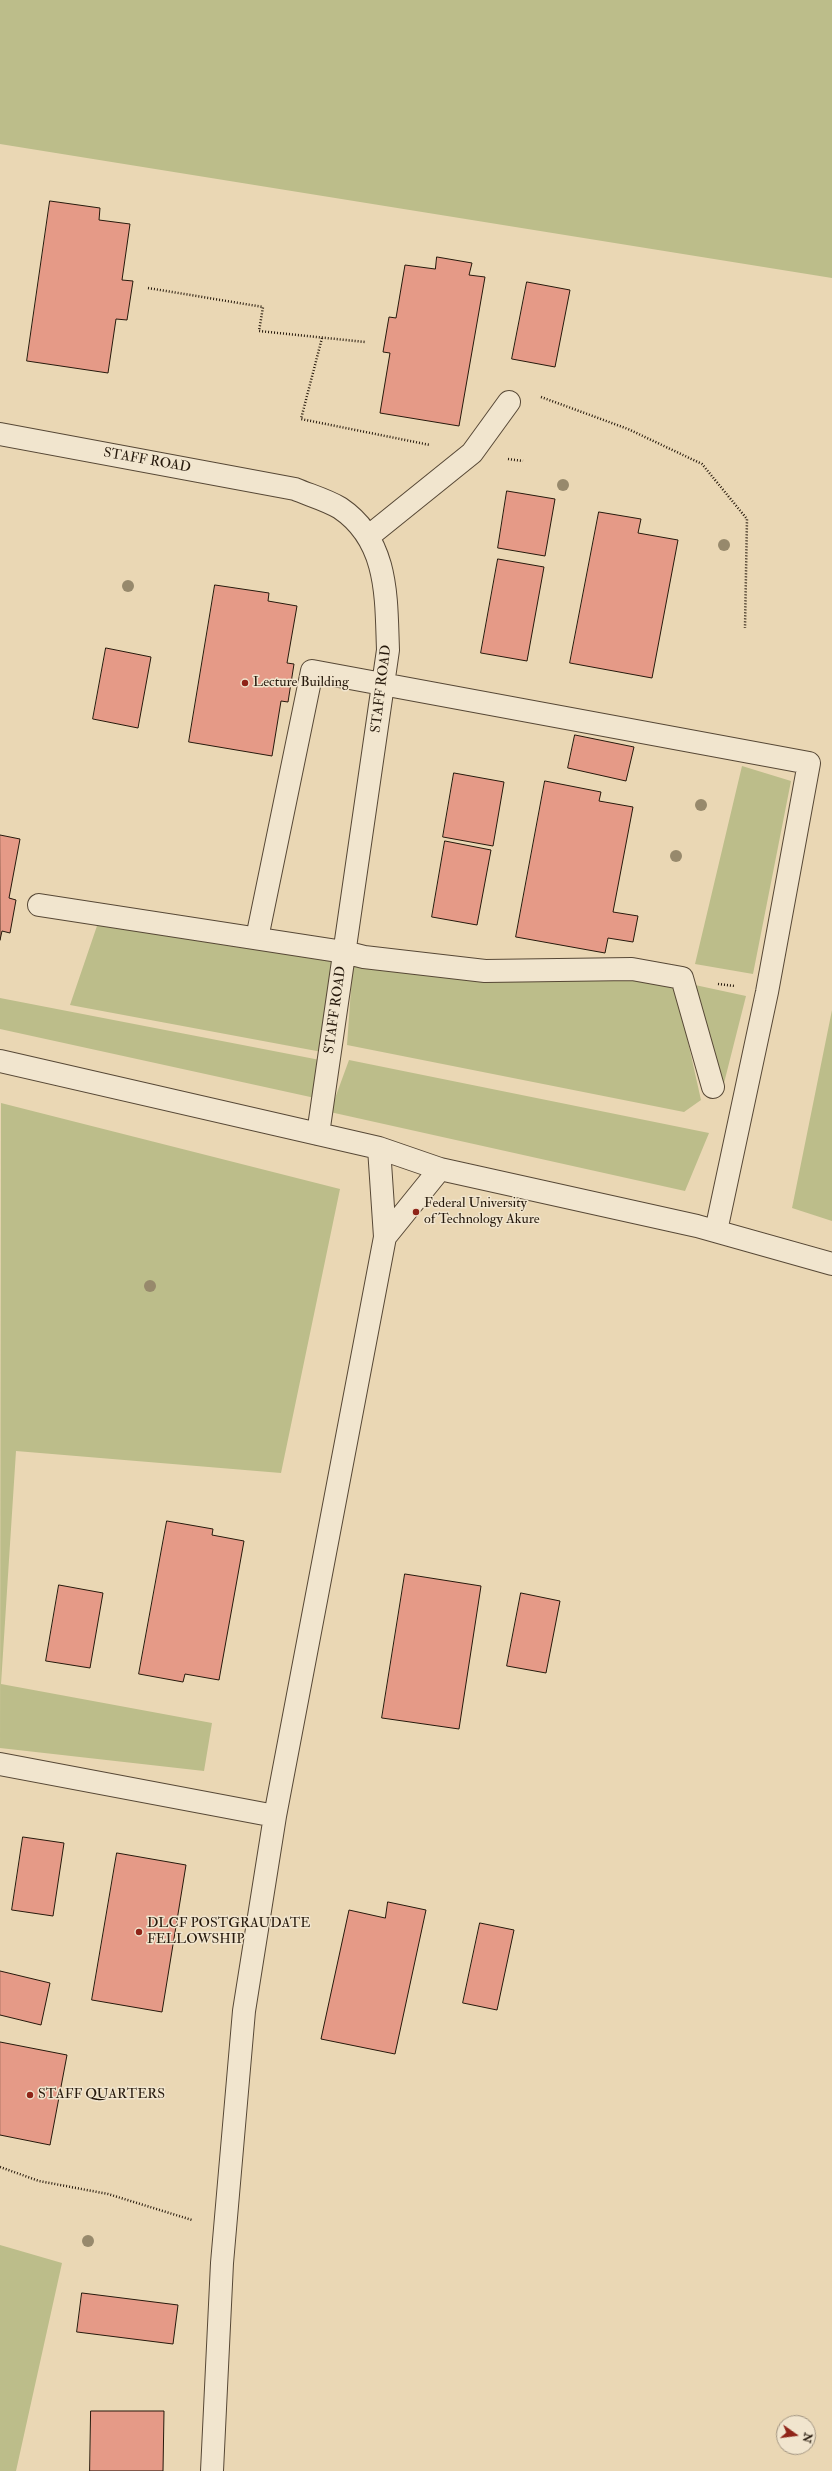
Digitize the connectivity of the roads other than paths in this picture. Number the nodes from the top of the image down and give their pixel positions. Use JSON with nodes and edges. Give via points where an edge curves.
{"nodes":[{"id":1,"x":509,"y":402,"type":"road end"},
{"id":2,"x":0,"y":434,"type":"edge"},
{"id":3,"x":369,"y":536,"type":"junction"},
{"id":4,"x":383,"y":686,"type":"junction"},
{"id":5,"x":39,"y":905,"type":"dead end"},
{"id":6,"x":257,"y":938,"type":"junction"},
{"id":7,"x":344,"y":952,"type":"junction"},
{"id":8,"x":0,"y":1061,"type":"edge"},
{"id":9,"x":713,"y":1087,"type":"dead end"},
{"id":10,"x":318,"y":1134,"type":"junction"},
{"id":11,"x":379,"y":1148,"type":"junction"},
{"id":12,"x":440,"y":1168,"type":"junction"},
{"id":13,"x":716,"y":1231,"type":"junction"},
{"id":14,"x":385,"y":1237,"type":"junction"},
{"id":15,"x":832,"y":1264,"type":"edge"},
{"id":16,"x":0,"y":1764,"type":"edge"},
{"id":17,"x":275,"y":1816,"type":"junction"},
{"id":18,"x":212,"y":2471,"type":"edge"}],
"edges":[{"from":1,"to":3,"type":"street","via":[[472,453]]},
{"from":2,"to":3,"type":"street","name":"STAFF ROAD","via":[[295,489],[340,508]]},
{"from":3,"to":4,"type":"street","name":"STAFF ROAD","via":[[386,581],[388,650]]},
{"from":4,"to":6,"type":"street","via":[[312,671]]},
{"from":4,"to":7,"type":"street","name":"STAFF ROAD"},
{"from":4,"to":13,"type":"street","via":[[809,763],[767,992]]},
{"from":5,"to":6,"type":"street"},
{"from":6,"to":7,"type":"street"},
{"from":7,"to":9,"type":"street","via":[[364,957],[485,971],[632,969],[682,978]]},
{"from":7,"to":10,"type":"street","name":"STAFF ROAD"},
{"from":8,"to":10,"type":"street"},
{"from":10,"to":11,"type":"street"},
{"from":11,"to":12,"type":"street"},
{"from":11,"to":14,"type":"street"},
{"from":12,"to":13,"type":"street"},
{"from":12,"to":14,"type":"street"},
{"from":13,"to":15,"type":"street"},
{"from":14,"to":17,"type":"street"},
{"from":16,"to":17,"type":"street"},
{"from":17,"to":18,"type":"street","via":[[244,2011],[225,2230]]}]}
